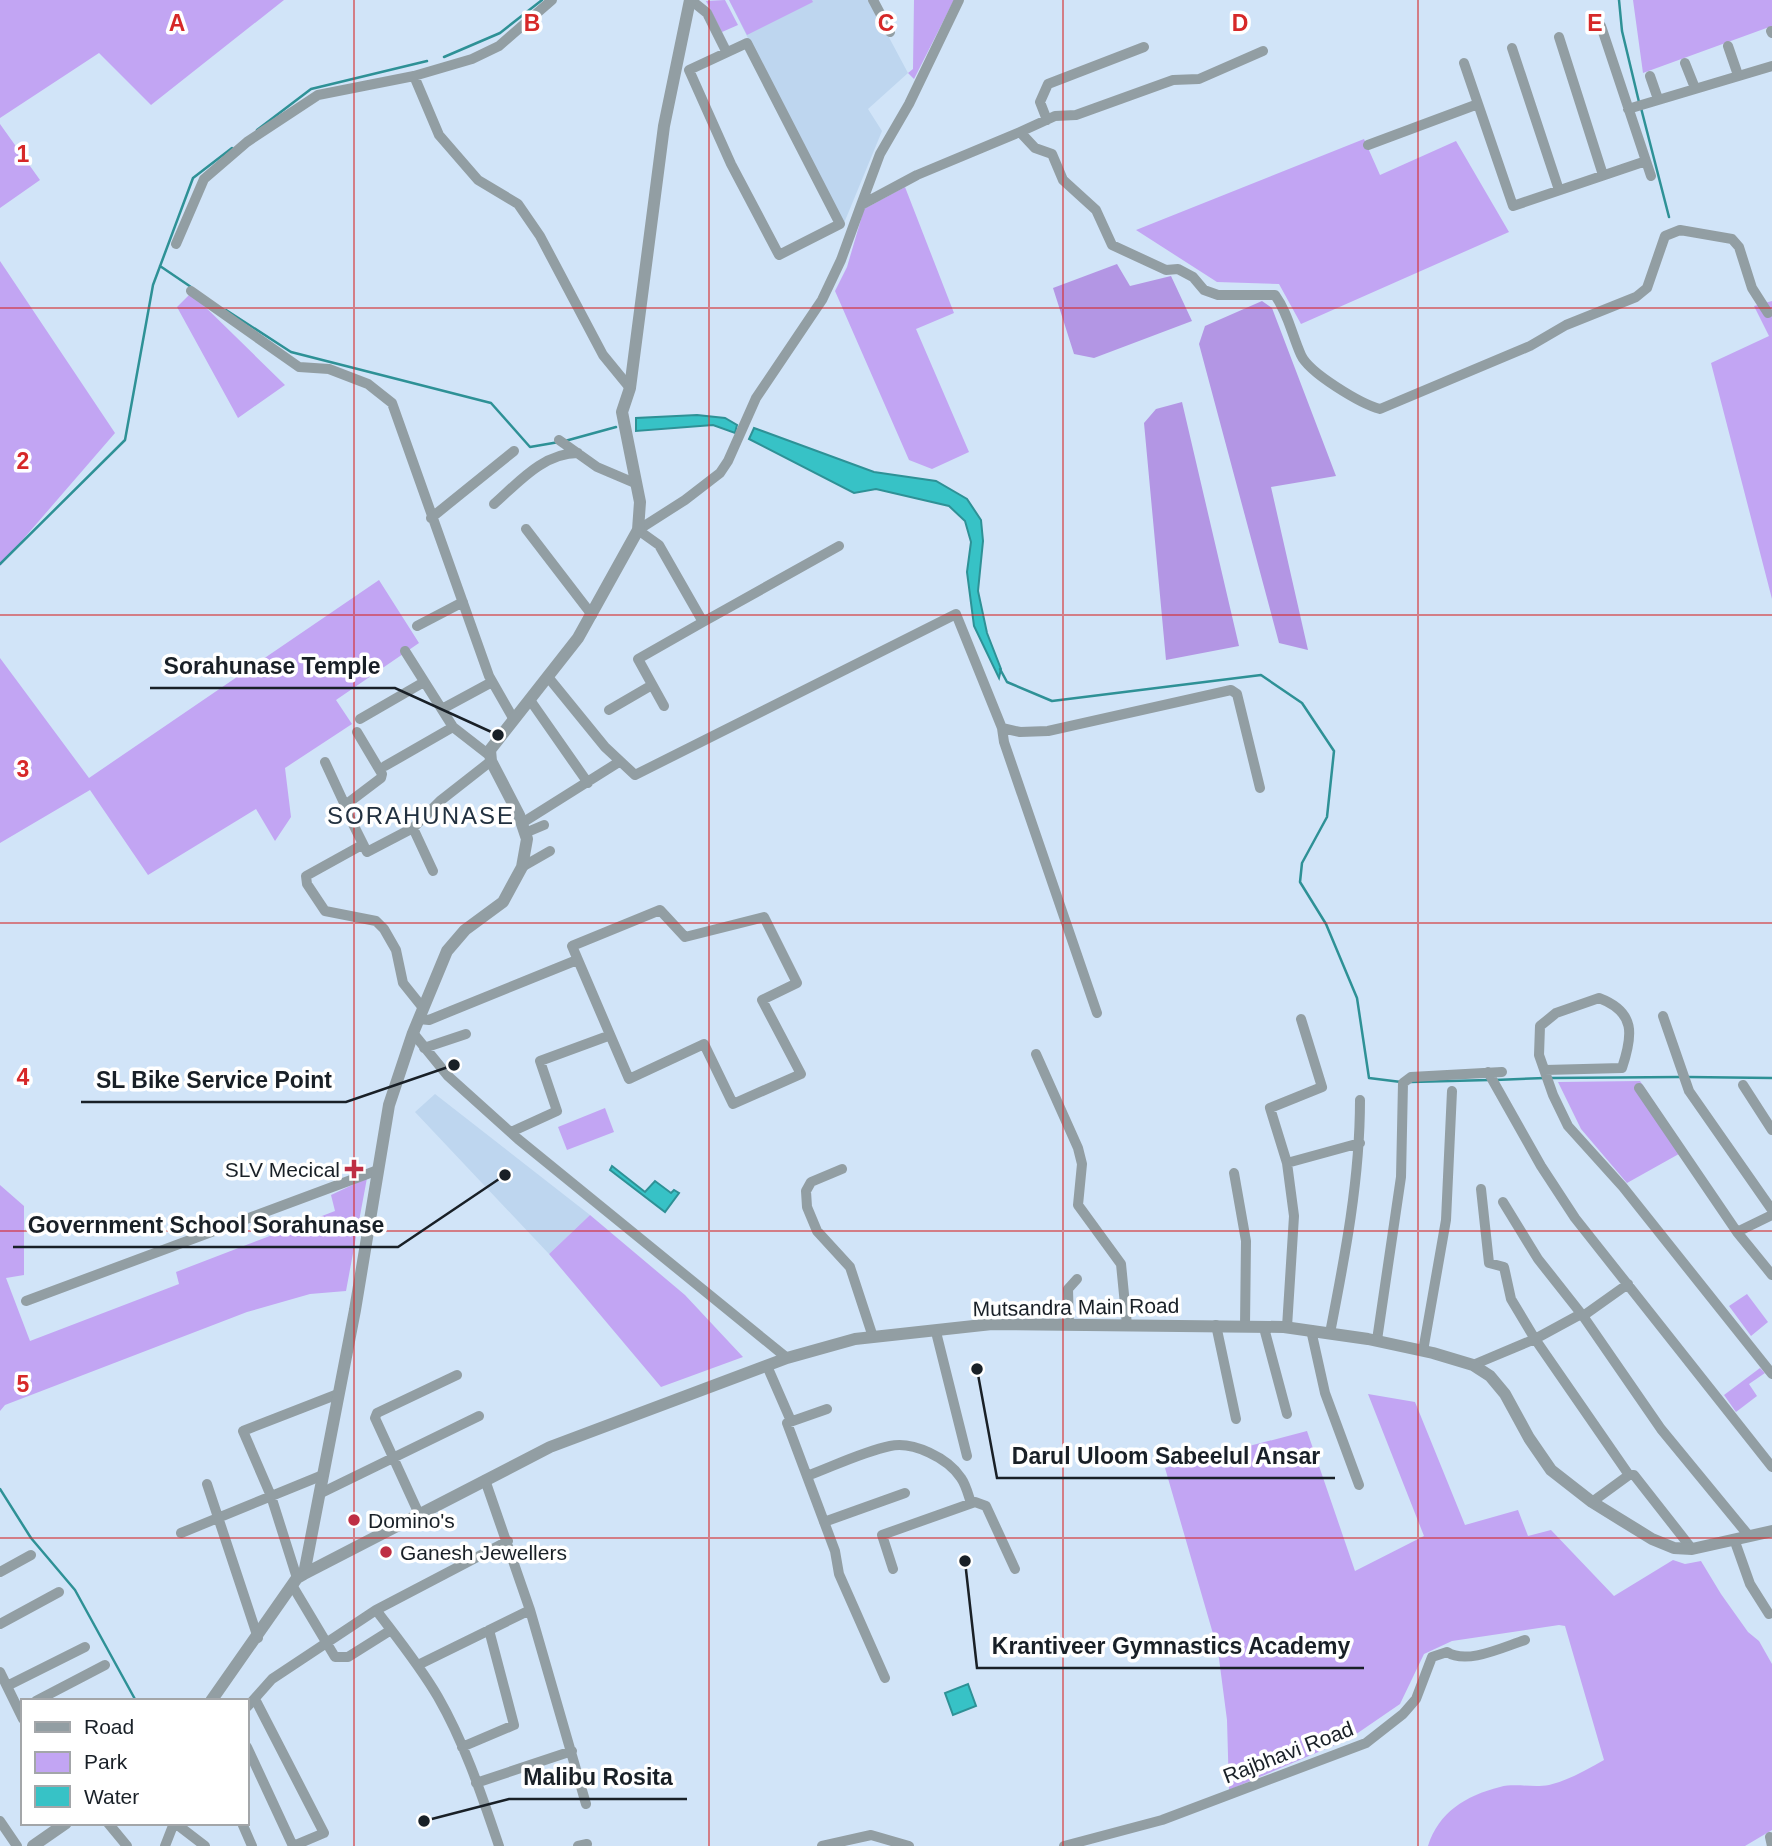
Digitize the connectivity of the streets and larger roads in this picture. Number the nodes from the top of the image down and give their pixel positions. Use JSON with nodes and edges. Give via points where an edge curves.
{"nodes":[{"id":1,"x":552,"y":0,"type":"edge"},
{"id":2,"x":691,"y":0,"type":"edge"},
{"id":3,"x":873,"y":0,"type":"edge"},
{"id":4,"x":959,"y":0,"type":"edge"},
{"id":5,"x":1601,"y":26,"type":"dead end"},
{"id":6,"x":890,"y":32,"type":"dead end"},
{"id":7,"x":1559,"y":37,"type":"dead end"},
{"id":8,"x":1728,"y":46,"type":"dead end"},
{"id":9,"x":1144,"y":47,"type":"dead end"},
{"id":10,"x":1512,"y":48,"type":"dead end"},
{"id":11,"x":726,"y":51,"type":"junction"},
{"id":12,"x":1263,"y":51,"type":"dead end"},
{"id":13,"x":1464,"y":63,"type":"dead end"},
{"id":14,"x":1685,"y":63,"type":"dead end"},
{"id":15,"x":1772,"y":66,"type":"edge"},
{"id":16,"x":1738,"y":75,"type":"junction"},
{"id":17,"x":414,"y":76,"type":"junction"},
{"id":18,"x":1650,"y":76,"type":"dead end"},
{"id":19,"x":1695,"y":88,"type":"junction"},
{"id":20,"x":1658,"y":99,"type":"junction"},
{"id":21,"x":1478,"y":104,"type":"junction"},
{"id":22,"x":1628,"y":109,"type":"junction"},
{"id":23,"x":1047,"y":120,"type":"junction"},
{"id":24,"x":1020,"y":132,"type":"junction"},
{"id":25,"x":1368,"y":145,"type":"dead end"},
{"id":26,"x":1646,"y":161,"type":"junction"},
{"id":27,"x":1603,"y":175,"type":"junction"},
{"id":28,"x":1651,"y":176,"type":"dead end"},
{"id":29,"x":1559,"y":190,"type":"junction"},
{"id":30,"x":861,"y":205,"type":"junction"},
{"id":31,"x":176,"y":244,"type":"dead end"},
{"id":32,"x":191,"y":291,"type":"dead end"},
{"id":33,"x":1768,"y":313,"type":"dead end"},
{"id":34,"x":630,"y":388,"type":"junction"},
{"id":35,"x":563,"y":443,"type":"dead end"},
{"id":36,"x":514,"y":451,"type":"dead end"},
{"id":37,"x":578,"y":453,"type":"junction"},
{"id":38,"x":637,"y":484,"type":"junction"},
{"id":39,"x":494,"y":504,"type":"dead end"},
{"id":40,"x":431,"y":518,"type":"junction"},
{"id":41,"x":526,"y":529,"type":"dead end"},
{"id":42,"x":638,"y":530,"type":"junction"},
{"id":43,"x":839,"y":546,"type":"dead end"},
{"id":44,"x":463,"y":602,"type":"junction"},
{"id":45,"x":592,"y":615,"type":"junction"},
{"id":46,"x":703,"y":622,"type":"junction"},
{"id":47,"x":417,"y":626,"type":"dead end"},
{"id":48,"x":405,"y":650,"type":"dead end"},
{"id":49,"x":548,"y":677,"type":"junction"},
{"id":50,"x":424,"y":682,"type":"junction"},
{"id":51,"x":492,"y":682,"type":"junction"},
{"id":52,"x":652,"y":685,"type":"junction"},
{"id":53,"x":530,"y":700,"type":"junction"},
{"id":54,"x":664,"y":706,"type":"dead end"},
{"id":55,"x":442,"y":709,"type":"junction"},
{"id":56,"x":609,"y":710,"type":"dead end"},
{"id":57,"x":513,"y":718,"type":"junction"},
{"id":58,"x":360,"y":719,"type":"dead end"},
{"id":59,"x":453,"y":727,"type":"junction"},
{"id":60,"x":1002,"y":727,"type":"junction"},
{"id":61,"x":357,"y":732,"type":"dead end"},
{"id":62,"x":490,"y":758,"type":"junction"},
{"id":63,"x":325,"y":762,"type":"dead end"},
{"id":64,"x":619,"y":762,"type":"junction"},
{"id":65,"x":385,"y":766,"type":"dead end"},
{"id":66,"x":588,"y":783,"type":"junction"},
{"id":67,"x":1260,"y":788,"type":"dead end"},
{"id":68,"x":344,"y":803,"type":"junction"},
{"id":69,"x":544,"y":825,"type":"dead end"},
{"id":70,"x":413,"y":828,"type":"junction"},
{"id":71,"x":524,"y":828,"type":"junction"},
{"id":72,"x":362,"y":845,"type":"junction"},
{"id":73,"x":550,"y":850,"type":"dead end"},
{"id":74,"x":522,"y":867,"type":"junction"},
{"id":75,"x":433,"y":871,"type":"dead end"},
{"id":76,"x":576,"y":960,"type":"junction"},
{"id":77,"x":1097,"y":1013,"type":"dead end"},
{"id":78,"x":421,"y":1014,"type":"junction"},
{"id":79,"x":1663,"y":1016,"type":"dead end"},
{"id":80,"x":1301,"y":1019,"type":"dead end"},
{"id":81,"x":413,"y":1033,"type":"junction"},
{"id":82,"x":466,"y":1034,"type":"dead end"},
{"id":83,"x":608,"y":1036,"type":"junction"},
{"id":84,"x":424,"y":1048,"type":"junction"},
{"id":85,"x":1036,"y":1054,"type":"dead end"},
{"id":86,"x":1545,"y":1070,"type":"junction"},
{"id":87,"x":1488,"y":1072,"type":"junction"},
{"id":88,"x":1502,"y":1072,"type":"dead end"},
{"id":89,"x":1743,"y":1085,"type":"dead end"},
{"id":90,"x":1639,"y":1088,"type":"dead end"},
{"id":91,"x":1452,"y":1091,"type":"dead end"},
{"id":92,"x":1360,"y":1100,"type":"dead end"},
{"id":93,"x":1772,"y":1130,"type":"edge"},
{"id":94,"x":511,"y":1132,"type":"junction"},
{"id":95,"x":1360,"y":1143,"type":"junction"},
{"id":96,"x":1287,"y":1163,"type":"junction"},
{"id":97,"x":842,"y":1169,"type":"dead end"},
{"id":98,"x":378,"y":1170,"type":"junction"},
{"id":99,"x":1234,"y":1174,"type":"dead end"},
{"id":100,"x":1481,"y":1189,"type":"dead end"},
{"id":101,"x":1503,"y":1202,"type":"dead end"},
{"id":102,"x":1772,"y":1212,"type":"edge"},
{"id":103,"x":1737,"y":1232,"type":"junction"},
{"id":104,"x":1772,"y":1275,"type":"edge"},
{"id":105,"x":1077,"y":1279,"type":"dead end"},
{"id":106,"x":1628,"y":1284,"type":"junction"},
{"id":107,"x":26,"y":1301,"type":"dead end"},
{"id":108,"x":1582,"y":1315,"type":"junction"},
{"id":109,"x":1069,"y":1325,"type":"junction"},
{"id":110,"x":1127,"y":1325,"type":"junction"},
{"id":111,"x":1216,"y":1325,"type":"junction"},
{"id":112,"x":1245,"y":1326,"type":"junction"},
{"id":113,"x":1287,"y":1327,"type":"junction"},
{"id":114,"x":1265,"y":1328,"type":"junction"},
{"id":115,"x":1311,"y":1329,"type":"junction"},
{"id":116,"x":936,"y":1332,"type":"junction"},
{"id":117,"x":1330,"y":1333,"type":"junction"},
{"id":118,"x":873,"y":1337,"type":"junction"},
{"id":119,"x":1535,"y":1339,"type":"junction"},
{"id":120,"x":1377,"y":1340,"type":"junction"},
{"id":121,"x":1423,"y":1350,"type":"junction"},
{"id":122,"x":787,"y":1358,"type":"junction"},
{"id":123,"x":1473,"y":1365,"type":"junction"},
{"id":124,"x":767,"y":1366,"type":"junction"},
{"id":125,"x":1772,"y":1374,"type":"edge"},
{"id":126,"x":457,"y":1375,"type":"dead end"},
{"id":127,"x":338,"y":1394,"type":"junction"},
{"id":128,"x":827,"y":1409,"type":"dead end"},
{"id":129,"x":1287,"y":1414,"type":"dead end"},
{"id":130,"x":479,"y":1416,"type":"dead end"},
{"id":131,"x":1236,"y":1419,"type":"dead end"},
{"id":132,"x":791,"y":1422,"type":"junction"},
{"id":133,"x":967,"y":1456,"type":"dead end"},
{"id":134,"x":393,"y":1458,"type":"junction"},
{"id":135,"x":1772,"y":1466,"type":"edge"},
{"id":136,"x":323,"y":1475,"type":"junction"},
{"id":137,"x":1629,"y":1475,"type":"junction"},
{"id":138,"x":807,"y":1476,"type":"junction"},
{"id":139,"x":485,"y":1480,"type":"junction"},
{"id":140,"x":207,"y":1484,"type":"dead end"},
{"id":141,"x":1359,"y":1485,"type":"dead end"},
{"id":142,"x":319,"y":1493,"type":"junction"},
{"id":143,"x":905,"y":1493,"type":"dead end"},
{"id":144,"x":271,"y":1496,"type":"junction"},
{"id":145,"x":1592,"y":1502,"type":"junction"},
{"id":146,"x":971,"y":1503,"type":"junction"},
{"id":147,"x":419,"y":1514,"type":"junction"},
{"id":148,"x":219,"y":1518,"type":"junction"},
{"id":149,"x":824,"y":1522,"type":"junction"},
{"id":150,"x":1772,"y":1531,"type":"edge"},
{"id":151,"x":181,"y":1533,"type":"dead end"},
{"id":152,"x":1749,"y":1536,"type":"junction"},
{"id":153,"x":1734,"y":1539,"type":"junction"},
{"id":154,"x":508,"y":1541,"type":"junction"},
{"id":155,"x":1692,"y":1549,"type":"junction"},
{"id":156,"x":31,"y":1555,"type":"dead end"},
{"id":157,"x":893,"y":1569,"type":"dead end"},
{"id":158,"x":1014,"y":1569,"type":"dead end"},
{"id":159,"x":0,"y":1572,"type":"edge"},
{"id":160,"x":297,"y":1579,"type":"junction"},
{"id":161,"x":59,"y":1592,"type":"dead end"},
{"id":162,"x":376,"y":1610,"type":"junction"},
{"id":163,"x":530,"y":1610,"type":"junction"},
{"id":164,"x":1769,"y":1614,"type":"dead end"},
{"id":165,"x":0,"y":1624,"type":"edge"},
{"id":166,"x":391,"y":1630,"type":"junction"},
{"id":167,"x":489,"y":1630,"type":"junction"},
{"id":168,"x":258,"y":1638,"type":"junction"},
{"id":169,"x":1525,"y":1640,"type":"dead end"},
{"id":170,"x":324,"y":1643,"type":"junction"},
{"id":171,"x":85,"y":1647,"type":"dead end"},
{"id":172,"x":105,"y":1665,"type":"dead end"},
{"id":173,"x":418,"y":1665,"type":"junction"},
{"id":174,"x":0,"y":1672,"type":"edge"},
{"id":175,"x":885,"y":1678,"type":"dead end"},
{"id":176,"x":6,"y":1686,"type":"junction"},
{"id":177,"x":40,"y":1699,"type":"edge"},
{"id":178,"x":212,"y":1699,"type":"edge"},
{"id":179,"x":255,"y":1699,"type":"junction"},
{"id":180,"x":248,"y":1706,"type":"edge"},
{"id":181,"x":21,"y":1712,"type":"edge"},
{"id":182,"x":462,"y":1747,"type":"junction"},
{"id":183,"x":248,"y":1749,"type":"edge"},
{"id":184,"x":572,"y":1751,"type":"junction"},
{"id":185,"x":476,"y":1783,"type":"junction"},
{"id":186,"x":586,"y":1804,"type":"dead end"},
{"id":187,"x":0,"y":1821,"type":"edge"},
{"id":188,"x":63,"y":1825,"type":"edge"},
{"id":189,"x":110,"y":1825,"type":"edge"},
{"id":190,"x":174,"y":1825,"type":"edge"},
{"id":191,"x":178,"y":1825,"type":"edge"},
{"id":192,"x":243,"y":1825,"type":"edge"},
{"id":193,"x":17,"y":1846,"type":"edge"},
{"id":194,"x":33,"y":1846,"type":"edge"},
{"id":195,"x":127,"y":1846,"type":"edge"},
{"id":196,"x":165,"y":1846,"type":"edge"},
{"id":197,"x":205,"y":1846,"type":"edge"},
{"id":198,"x":252,"y":1846,"type":"edge"},
{"id":199,"x":293,"y":1846,"type":"edge"},
{"id":200,"x":499,"y":1846,"type":"edge"},
{"id":201,"x":822,"y":1846,"type":"edge"},
{"id":202,"x":909,"y":1846,"type":"edge"},
{"id":203,"x":1064,"y":1846,"type":"edge"}],
"edges":[{"from":1,"to":17,"type":"street","via":[[499,46]]},
{"from":2,"to":11,"type":"street","via":[[707,13]]},
{"from":2,"to":34,"type":"street","via":[[664,126]]},
{"from":3,"to":6,"type":"street"},
{"from":4,"to":30,"type":"street","via":[[880,154]]},
{"from":5,"to":22,"type":"street"},
{"from":7,"to":27,"type":"street"},
{"from":8,"to":16,"type":"street"},
{"from":9,"to":23,"type":"street","via":[[1048,84],[1040,102]]},
{"from":10,"to":29,"type":"street"},
{"from":11,"to":11,"type":"street","via":[[689,70],[779,255],[840,224],[747,43]]},
{"from":12,"to":23,"type":"street","via":[[1199,79],[1173,80],[1076,115]]},
{"from":13,"to":21,"type":"street"},
{"from":14,"to":19,"type":"street"},
{"from":15,"to":16,"type":"street"},
{"from":16,"to":19,"type":"street"},
{"from":17,"to":31,"type":"street","via":[[318,95],[247,142],[204,179]]},
{"from":17,"to":34,"type":"street","via":[[439,135],[478,180],[518,204],[603,355]]},
{"from":18,"to":20,"type":"street"},
{"from":19,"to":20,"type":"street"},
{"from":20,"to":22,"type":"street"},
{"from":21,"to":25,"type":"street"},
{"from":21,"to":29,"type":"street","via":[[1513,206]]},
{"from":22,"to":26,"type":"street"},
{"from":23,"to":24,"type":"street"},
{"from":24,"to":30,"type":"street","via":[[917,175]]},
{"from":24,"to":33,"type":"street","via":[[1035,148],[1052,154],[1063,180],[1096,210],[1112,245],[1166,270],[1178,268],[1193,276],[1204,290],[1218,295],[1275,295],[1311,369],[1380,409],[1636,297],[1647,288],[1665,236],[1680,230],[1732,239]]},
{"from":26,"to":27,"type":"street"},
{"from":26,"to":28,"type":"street"},
{"from":27,"to":29,"type":"street"},
{"from":30,"to":42,"type":"street","via":[[821,300],[756,397],[720,473]]},
{"from":32,"to":40,"type":"street","via":[[299,367],[329,369],[382,392],[398,415]]},
{"from":34,"to":38,"type":"street","via":[[622,412]]},
{"from":35,"to":37,"type":"street"},
{"from":36,"to":40,"type":"street"},
{"from":37,"to":38,"type":"street","via":[[597,467]]},
{"from":37,"to":39,"type":"street","via":[[540,465]]},
{"from":38,"to":42,"type":"street"},
{"from":40,"to":44,"type":"street"},
{"from":41,"to":45,"type":"street"},
{"from":42,"to":45,"type":"street"},
{"from":42,"to":46,"type":"street","via":[[659,545]]},
{"from":43,"to":46,"type":"street"},
{"from":44,"to":47,"type":"street"},
{"from":44,"to":51,"type":"street"},
{"from":45,"to":49,"type":"street"},
{"from":46,"to":52,"type":"street","via":[[638,659]]},
{"from":48,"to":50,"type":"street"},
{"from":49,"to":53,"type":"street"},
{"from":49,"to":64,"type":"street"},
{"from":50,"to":55,"type":"street"},
{"from":50,"to":58,"type":"street"},
{"from":51,"to":55,"type":"street"},
{"from":51,"to":57,"type":"street"},
{"from":52,"to":54,"type":"street"},
{"from":52,"to":56,"type":"street"},
{"from":53,"to":57,"type":"street"},
{"from":53,"to":66,"type":"street"},
{"from":55,"to":59,"type":"street"},
{"from":57,"to":62,"type":"street","via":[[498,735]]},
{"from":59,"to":62,"type":"street"},
{"from":59,"to":65,"type":"street"},
{"from":60,"to":64,"type":"street","via":[[956,614],[643,772],[635,775]]},
{"from":60,"to":67,"type":"street","via":[[1020,732],[1048,730],[1231,690],[1237,694]]},
{"from":60,"to":77,"type":"street"},
{"from":61,"to":68,"type":"street","via":[[382,776]]},
{"from":62,"to":70,"type":"street"},
{"from":62,"to":71,"type":"street"},
{"from":63,"to":68,"type":"street"},
{"from":64,"to":66,"type":"street"},
{"from":66,"to":71,"type":"street"},
{"from":68,"to":72,"type":"street"},
{"from":69,"to":71,"type":"street"},
{"from":70,"to":72,"type":"street","via":[[371,851]]},
{"from":70,"to":75,"type":"street"},
{"from":71,"to":74,"type":"street","via":[[527,838]]},
{"from":72,"to":78,"type":"street","via":[[306,876],[307,884],[325,911],[376,921],[384,929],[396,950],[403,983]]},
{"from":73,"to":74,"type":"street"},
{"from":74,"to":78,"type":"street","via":[[503,902],[454,940]]},
{"from":76,"to":78,"type":"street","via":[[429,1020]]},
{"from":76,"to":83,"type":"street"},
{"from":76,"to":83,"type":"street","via":[[572,946],[660,910],[685,937],[764,917],[797,983],[762,1000],[801,1074],[733,1104],[704,1045],[629,1079]]},
{"from":78,"to":81,"type":"street"},
{"from":79,"to":102,"type":"street","via":[[1689,1091]]},
{"from":80,"to":96,"type":"street","via":[[1322,1087],[1270,1108]]},
{"from":81,"to":84,"type":"street"},
{"from":81,"to":98,"type":"street","via":[[389,1105]]},
{"from":82,"to":84,"type":"street"},
{"from":83,"to":94,"type":"street","via":[[540,1060],[557,1111]]},
{"from":84,"to":94,"type":"street"},
{"from":85,"to":110,"type":"street","via":[[1078,1148],[1082,1164],[1078,1205],[1121,1265]]},
{"from":86,"to":86,"type":"street","via":[[1539,1055],[1540,1026],[1556,1013],[1599,998],[1613,1003],[1627,1018],[1632,1040],[1622,1068]]},
{"from":86,"to":125,"type":"street","via":[[1568,1126],[1623,1187]]},
{"from":87,"to":88,"type":"street"},
{"from":87,"to":106,"type":"street","via":[[1575,1218]]},
{"from":87,"to":120,"type":"street","via":[[1411,1077],[1403,1083],[1401,1177]]},
{"from":89,"to":93,"type":"street"},
{"from":90,"to":103,"type":"street"},
{"from":91,"to":121,"type":"street","via":[[1446,1220]]},
{"from":92,"to":95,"type":"street"},
{"from":94,"to":122,"type":"street"},
{"from":95,"to":96,"type":"street"},
{"from":95,"to":117,"type":"street"},
{"from":96,"to":113,"type":"street","via":[[1294,1240]]},
{"from":97,"to":118,"type":"street","via":[[811,1182],[806,1191],[807,1207],[817,1231],[850,1267]]},
{"from":98,"to":107,"type":"street"},
{"from":98,"to":127,"type":"street"},
{"from":99,"to":112,"type":"street","via":[[1246,1241]]},
{"from":100,"to":119,"type":"street","via":[[1486,1258],[1504,1267],[1511,1299]]},
{"from":101,"to":108,"type":"street","via":[[1538,1259]]},
{"from":102,"to":103,"type":"street"},
{"from":103,"to":104,"type":"street"},
{"from":105,"to":109,"type":"street","via":[[1068,1289]]},
{"from":106,"to":108,"type":"street"},
{"from":106,"to":135,"type":"street"},
{"from":108,"to":119,"type":"street"},
{"from":108,"to":152,"type":"street","via":[[1661,1429]]},
{"from":109,"to":110,"type":"street","name":"Mutsandra Main Road"},
{"from":109,"to":116,"type":"street","name":"Mutsandra Main Road","via":[[992,1324]]},
{"from":110,"to":111,"type":"street","name":"Mutsandra Main Road"},
{"from":111,"to":112,"type":"street","name":"Mutsandra Main Road"},
{"from":111,"to":131,"type":"street"},
{"from":112,"to":114,"type":"street","name":"Mutsandra Main Road"},
{"from":113,"to":114,"type":"street","name":"Mutsandra Main Road"},
{"from":113,"to":115,"type":"street","name":"Mutsandra Main Road"},
{"from":114,"to":129,"type":"street"},
{"from":115,"to":117,"type":"street","name":"Mutsandra Main Road"},
{"from":115,"to":141,"type":"street","via":[[1325,1392]]},
{"from":116,"to":118,"type":"street","name":"Mutsandra Main Road"},
{"from":116,"to":133,"type":"street"},
{"from":117,"to":120,"type":"street","name":"Mutsandra Main Road"},
{"from":118,"to":122,"type":"street","name":"Mutsandra Main Road"},
{"from":119,"to":123,"type":"street"},
{"from":119,"to":137,"type":"street"},
{"from":120,"to":121,"type":"street","name":"Mutsandra Main Road"},
{"from":121,"to":123,"type":"street","name":"Mutsandra Main Road"},
{"from":122,"to":124,"type":"street","name":"Mutsandra Main Road"},
{"from":123,"to":145,"type":"street","name":"Mutsandra Main Road","via":[[1501,1388],[1551,1470]]},
{"from":124,"to":132,"type":"street"},
{"from":124,"to":139,"type":"street","name":"Mutsandra Main Road","via":[[550,1447]]},
{"from":126,"to":134,"type":"street","via":[[377,1413]]},
{"from":127,"to":136,"type":"street"},
{"from":127,"to":144,"type":"street","via":[[243,1431]]},
{"from":128,"to":132,"type":"street"},
{"from":130,"to":134,"type":"street"},
{"from":132,"to":138,"type":"street","via":[[787,1423]]},
{"from":134,"to":142,"type":"street"},
{"from":134,"to":147,"type":"street"},
{"from":136,"to":142,"type":"street"},
{"from":136,"to":144,"type":"street"},
{"from":137,"to":145,"type":"street"},
{"from":137,"to":155,"type":"street","via":[[1634,1475]]},
{"from":138,"to":146,"type":"street","via":[[891,1446],[906,1446],[953,1467]]},
{"from":138,"to":149,"type":"street"},
{"from":139,"to":147,"type":"street","name":"Mutsandra Main Road"},
{"from":139,"to":154,"type":"street"},
{"from":140,"to":148,"type":"street"},
{"from":142,"to":160,"type":"street"},
{"from":143,"to":149,"type":"street"},
{"from":144,"to":148,"type":"street"},
{"from":144,"to":160,"type":"street"},
{"from":145,"to":155,"type":"street","name":"Mutsandra Main Road","via":[[1663,1545]]},
{"from":146,"to":157,"type":"street","via":[[882,1535]]},
{"from":146,"to":158,"type":"street","via":[[986,1506]]},
{"from":147,"to":160,"type":"street","name":"Mutsandra Main Road"},
{"from":148,"to":151,"type":"street"},
{"from":148,"to":168,"type":"street"},
{"from":149,"to":175,"type":"street","via":[[839,1574]]},
{"from":150,"to":152,"type":"street","name":"Mutsandra Main Road"},
{"from":152,"to":153,"type":"street","name":"Mutsandra Main Road"},
{"from":153,"to":155,"type":"street","name":"Mutsandra Main Road"},
{"from":153,"to":164,"type":"street","via":[[1750,1584]]},
{"from":154,"to":162,"type":"street"},
{"from":154,"to":163,"type":"street"},
{"from":156,"to":159,"type":"street"},
{"from":160,"to":168,"type":"street"},
{"from":160,"to":170,"type":"street"},
{"from":161,"to":165,"type":"street"},
{"from":162,"to":166,"type":"street"},
{"from":162,"to":170,"type":"street"},
{"from":163,"to":167,"type":"street"},
{"from":163,"to":184,"type":"street"},
{"from":166,"to":170,"type":"street","via":[[348,1657],[335,1657]]},
{"from":166,"to":173,"type":"street"},
{"from":167,"to":173,"type":"street"},
{"from":167,"to":182,"type":"street","via":[[514,1725]]},
{"from":168,"to":178,"type":"street"},
{"from":169,"to":203,"type":"street","name":"Rajbhavi Road","via":[[1475,1655],[1455,1657],[1447,1652],[1432,1657],[1416,1699],[1366,1744],[1162,1820]]},
{"from":170,"to":179,"type":"street","via":[[272,1679]]},
{"from":171,"to":176,"type":"street"},
{"from":172,"to":177,"type":"street"},
{"from":173,"to":182,"type":"street"},
{"from":174,"to":176,"type":"street"},
{"from":176,"to":181,"type":"street"},
{"from":179,"to":180,"type":"street"},
{"from":179,"to":199,"type":"street","via":[[324,1833]]},
{"from":182,"to":185,"type":"street"},
{"from":183,"to":199,"type":"street"},
{"from":184,"to":185,"type":"street"},
{"from":184,"to":186,"type":"street"},
{"from":185,"to":200,"type":"street"},
{"from":187,"to":193,"type":"street"},
{"from":188,"to":194,"type":"street"},
{"from":189,"to":195,"type":"street"},
{"from":190,"to":196,"type":"street"},
{"from":191,"to":197,"type":"street"},
{"from":192,"to":198,"type":"street"},
{"from":201,"to":202,"type":"street","via":[[870,1835]]}]}
